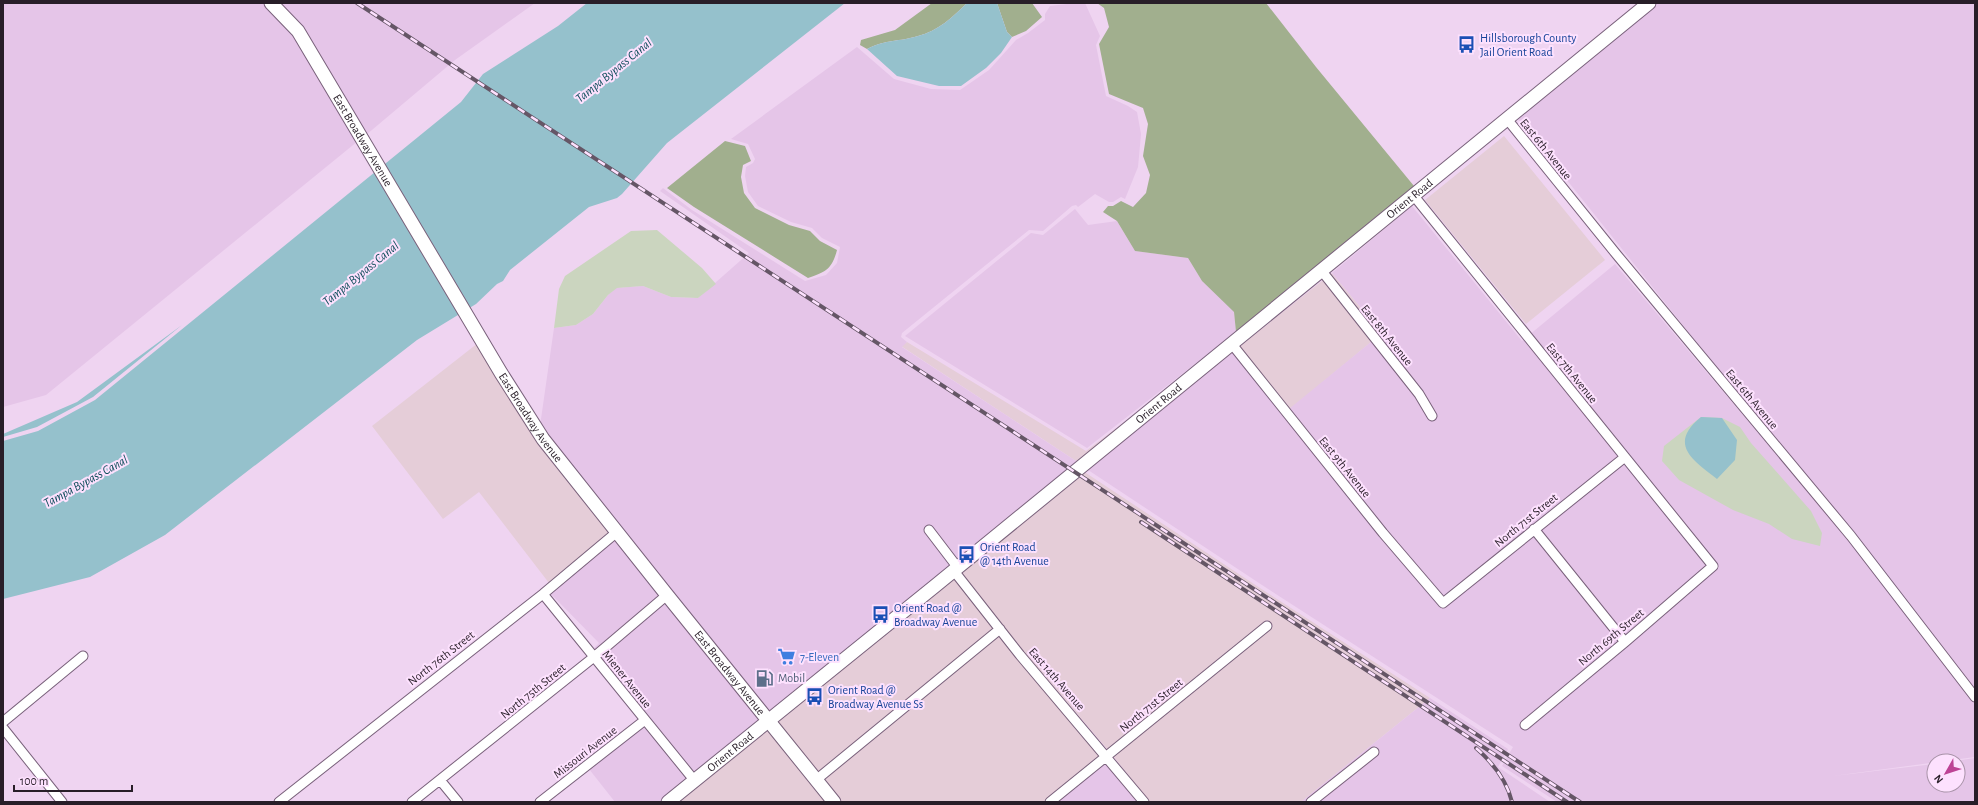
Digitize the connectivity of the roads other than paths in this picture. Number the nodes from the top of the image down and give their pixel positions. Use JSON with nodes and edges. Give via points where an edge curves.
{"nodes":[{"id":1,"x":271,"y":3,"type":"edge"},
{"id":2,"x":1649,"y":3,"type":"edge"},
{"id":3,"x":1507,"y":119,"type":"junction"},
{"id":4,"x":1414,"y":196,"type":"junction"},
{"id":5,"x":1321,"y":270,"type":"junction"},
{"id":6,"x":1231,"y":343,"type":"junction"},
{"id":7,"x":1432,"y":416,"type":"dead end"},
{"id":8,"x":1625,"y":457,"type":"junction"},
{"id":9,"x":1534,"y":529,"type":"junction"},
{"id":10,"x":929,"y":530,"type":"dead end"},
{"id":11,"x":617,"y":532,"type":"junction"},
{"id":12,"x":1713,"y":566,"type":"joint"},
{"id":13,"x":956,"y":569,"type":"junction"},
{"id":14,"x":543,"y":594,"type":"junction"},
{"id":15,"x":667,"y":595,"type":"junction"},
{"id":16,"x":1443,"y":603,"type":"joint"},
{"id":17,"x":1267,"y":626,"type":"dead end"},
{"id":18,"x":1000,"y":629,"type":"junction"},
{"id":19,"x":1625,"y":642,"type":"junction"},
{"id":20,"x":83,"y":656,"type":"dead end"},
{"id":21,"x":594,"y":657,"type":"junction"},
{"id":22,"x":1975,"y":697,"type":"edge"},
{"id":23,"x":645,"y":720,"type":"junction"},
{"id":24,"x":768,"y":720,"type":"junction"},
{"id":25,"x":3,"y":722,"type":"edge"},
{"id":26,"x":1524,"y":725,"type":"dead end"},
{"id":27,"x":3,"y":728,"type":"edge"},
{"id":28,"x":1374,"y":752,"type":"dead end"},
{"id":29,"x":1107,"y":756,"type":"junction"},
{"id":30,"x":440,"y":780,"type":"junction"},
{"id":31,"x":694,"y":780,"type":"junction"},
{"id":32,"x":816,"y":780,"type":"junction"},
{"id":33,"x":62,"y":802,"type":"edge"},
{"id":34,"x":279,"y":802,"type":"edge"},
{"id":35,"x":412,"y":802,"type":"edge"},
{"id":36,"x":458,"y":802,"type":"edge"},
{"id":37,"x":540,"y":802,"type":"edge"},
{"id":38,"x":668,"y":802,"type":"edge"},
{"id":39,"x":834,"y":802,"type":"edge"},
{"id":40,"x":1050,"y":802,"type":"edge"},
{"id":41,"x":1144,"y":802,"type":"edge"},
{"id":42,"x":1311,"y":802,"type":"edge"}],
"edges":[{"from":1,"to":11,"type":"street","name":"East Broadway Avenue","via":[[298,31],[471,322],[544,439]]},
{"from":2,"to":3,"type":"street","name":"Orient Road"},
{"from":3,"to":4,"type":"street","name":"Orient Road"},
{"from":3,"to":22,"type":"street","name":"East 6th Avenue","via":[[1851,536]]},
{"from":4,"to":5,"type":"street","name":"Orient Road"},
{"from":4,"to":8,"type":"street","name":"East 7th Avenue"},
{"from":5,"to":6,"type":"street","name":"Orient Road"},
{"from":5,"to":7,"type":"street","name":"East 8th Avenue","via":[[1419,394]]},
{"from":6,"to":13,"type":"street","name":"Orient Road"},
{"from":6,"to":16,"type":"street","name":"East 9th Avenue","via":[[1383,533]]},
{"from":8,"to":9,"type":"street","name":"North 71st Street"},
{"from":8,"to":12,"type":"street","name":"East 7th Avenue"},
{"from":9,"to":16,"type":"street","name":"North 71st Street"},
{"from":9,"to":19,"type":"street"},
{"from":10,"to":13,"type":"street","name":"East 14th Avenue"},
{"from":11,"to":14,"type":"street","name":"North 76th Street"},
{"from":11,"to":15,"type":"street","name":"East Broadway Avenue"},
{"from":12,"to":19,"type":"street","name":"North 69th Street"},
{"from":13,"to":18,"type":"street","name":"East 14th Avenue"},
{"from":13,"to":24,"type":"street","name":"Orient Road"},
{"from":14,"to":21,"type":"street","name":"Miener Avenue"},
{"from":14,"to":34,"type":"street","name":"North 76th Street"},
{"from":15,"to":21,"type":"street","name":"North 75th Street"},
{"from":15,"to":24,"type":"street","name":"East Broadway Avenue"},
{"from":17,"to":29,"type":"street","name":"North 71st Street"},
{"from":18,"to":29,"type":"street","name":"East 14th Avenue"},
{"from":18,"to":32,"type":"street"},
{"from":19,"to":26,"type":"street","name":"North 69th Street"},
{"from":20,"to":25,"type":"street"},
{"from":21,"to":23,"type":"street","name":"Miener Avenue"},
{"from":21,"to":30,"type":"street","name":"North 75th Street"},
{"from":23,"to":31,"type":"street","name":"Miener Avenue"},
{"from":23,"to":37,"type":"street","name":"Missouri Avenue"},
{"from":24,"to":31,"type":"street","name":"Orient Road"},
{"from":24,"to":32,"type":"street","name":"East Broadway Avenue"},
{"from":27,"to":33,"type":"street"},
{"from":28,"to":42,"type":"street"},
{"from":29,"to":40,"type":"street","name":"North 71st Street"},
{"from":29,"to":41,"type":"street","name":"East 14th Avenue"},
{"from":30,"to":35,"type":"street","name":"North 75th Street"},
{"from":30,"to":36,"type":"street"},
{"from":31,"to":38,"type":"street","name":"Orient Road"},
{"from":32,"to":39,"type":"street","name":"East Broadway Avenue"}]}
